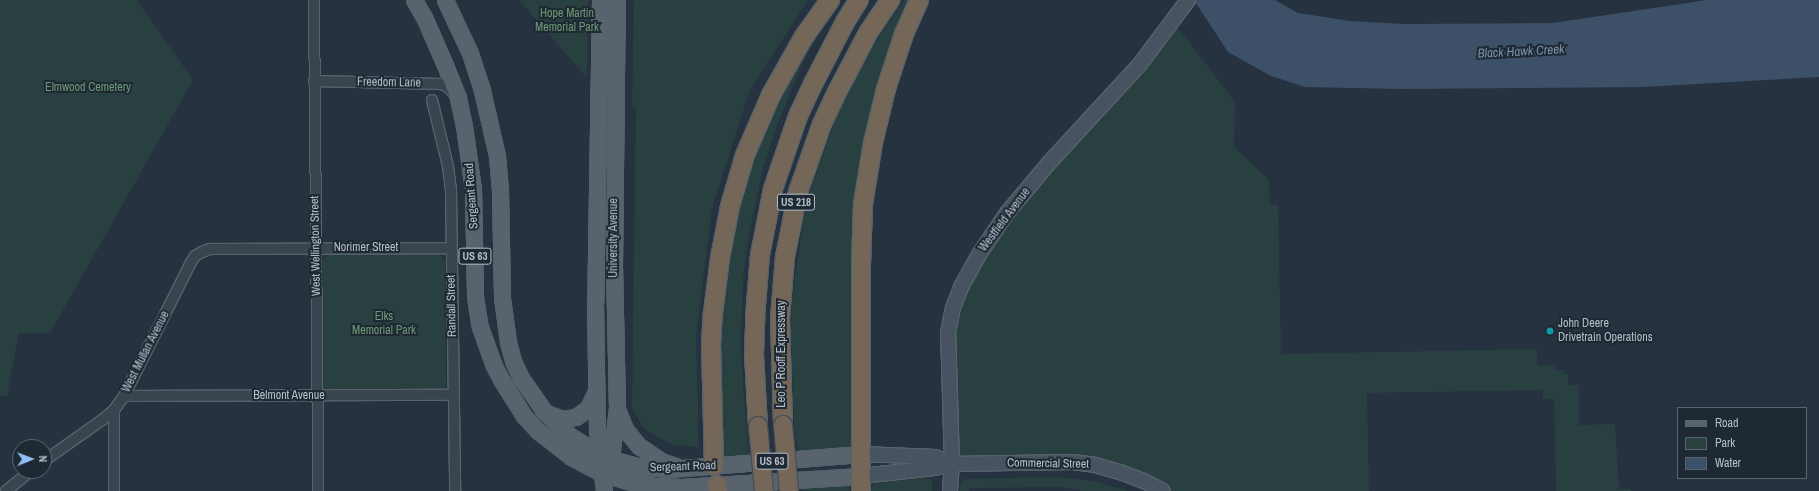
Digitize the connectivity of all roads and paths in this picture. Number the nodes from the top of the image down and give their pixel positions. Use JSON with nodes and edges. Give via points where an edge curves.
{"nodes":[{"id":1,"x":314,"y":0,"type":"edge"},
{"id":2,"x":414,"y":0,"type":"edge"},
{"id":3,"x":445,"y":0,"type":"edge"},
{"id":4,"x":600,"y":0,"type":"edge"},
{"id":5,"x":617,"y":0,"type":"edge"},
{"id":6,"x":830,"y":0,"type":"edge"},
{"id":7,"x":859,"y":0,"type":"edge"},
{"id":8,"x":890,"y":0,"type":"edge"},
{"id":9,"x":919,"y":0,"type":"edge"},
{"id":10,"x":1188,"y":0,"type":"edge"},
{"id":11,"x":314,"y":81,"type":"junction"},
{"id":12,"x":458,"y":98,"type":"junction"},
{"id":13,"x":432,"y":100,"type":"dead end"},
{"id":14,"x":451,"y":248,"type":"junction"},
{"id":15,"x":316,"y":249,"type":"junction"},
{"id":16,"x":210,"y":250,"type":"joint"},
{"id":17,"x":596,"y":391,"type":"junction"},
{"id":18,"x":453,"y":395,"type":"junction"},
{"id":19,"x":124,"y":396,"type":"junction"},
{"id":20,"x":317,"y":396,"type":"junction"},
{"id":21,"x":617,"y":408,"type":"junction"},
{"id":22,"x":114,"y":410,"type":"junction"},
{"id":23,"x":543,"y":410,"type":"junction"},
{"id":24,"x":860,"y":454,"type":"junction"},
{"id":25,"x":52,"y":455,"type":"edge"},
{"id":26,"x":604,"y":456,"type":"junction"},
{"id":27,"x":952,"y":464,"type":"junction"},
{"id":28,"x":714,"y":466,"type":"junction"},
{"id":29,"x":683,"y":468,"type":"junction"},
{"id":30,"x":601,"y":473,"type":"junction"},
{"id":31,"x":21,"y":479,"type":"edge"},
{"id":32,"x":861,"y":484,"type":"edge"},
{"id":33,"x":718,"y":488,"type":"edge"},
{"id":34,"x":6,"y":491,"type":"edge"},
{"id":35,"x":114,"y":491,"type":"edge"},
{"id":36,"x":318,"y":491,"type":"edge"},
{"id":37,"x":455,"y":491,"type":"edge"},
{"id":38,"x":604,"y":491,"type":"edge"},
{"id":39,"x":764,"y":491,"type":"edge"},
{"id":40,"x":789,"y":491,"type":"edge"},
{"id":41,"x":950,"y":491,"type":"edge"},
{"id":42,"x":1163,"y":491,"type":"edge"}],
"edges":[{"from":1,"to":11,"type":"street","name":"West Wellington Street"},
{"from":2,"to":12,"type":"main road","name":"Sergeant Road","number":"US 63","via":[[435,41]]},
{"from":3,"to":23,"type":"main road","name":"Sergeant Road","number":"US 63","via":[[470,53],[481,86],[497,156],[502,298],[508,342],[521,378]]},
{"from":4,"to":17,"type":"main road","name":"University Avenue","via":[[595,267]]},
{"from":5,"to":21,"type":"main road","name":"University Avenue","via":[[614,267]]},
{"from":6,"to":28,"type":"highway","via":[[803,38],[771,95],[746,155],[730,206],[718,265],[713,313]]},
{"from":7,"to":39,"type":"highway","name":"Leo P Rooff Expressway","number":"US 218","bridge":true,"via":[[844,22],[812,84],[796,123],[773,189],[760,255],[754,355]]},
{"from":8,"to":40,"type":"highway","name":"Leo P Rooff Expressway","number":"US 218","bridge":true,"via":[[857,53],[836,94],[822,124],[798,192],[786,257],[780,318],[783,425]]},
{"from":9,"to":24,"type":"highway","via":[[904,34],[886,89],[866,182],[861,234]]},
{"from":10,"to":27,"type":"street","name":"Westfield Avenue","via":[[1140,64],[1048,164],[1007,213],[961,287],[948,333]]},
{"from":11,"to":12,"type":"street","name":"Freedom Lane","via":[[441,84],[448,87]]},
{"from":11,"to":15,"type":"street","name":"West Wellington Street"},
{"from":12,"to":30,"type":"main road","name":"Sergeant Road","number":"US 63","via":[[473,189],[476,297],[480,327],[494,366],[511,398],[538,432],[571,457]]},
{"from":13,"to":14,"type":"street","name":"Randall Street","via":[[448,166],[451,190]]},
{"from":14,"to":15,"type":"street","name":"Norimer Street"},
{"from":14,"to":18,"type":"street","name":"Randall Street"},
{"from":15,"to":16,"type":"street","name":"Norimer Street"},
{"from":15,"to":20,"type":"street","name":"West Wellington Street"},
{"from":16,"to":19,"type":"street","name":"West Mullan Avenue","via":[[195,256],[190,264]]},
{"from":17,"to":23,"type":"main road","via":[[588,408],[576,417],[563,419]]},
{"from":17,"to":26,"type":"main road","name":"University Avenue"},
{"from":18,"to":20,"type":"street","name":"Belmont Avenue"},
{"from":18,"to":37,"type":"street","name":"Randall Street"},
{"from":19,"to":20,"type":"street","name":"Belmont Avenue"},
{"from":19,"to":22,"type":"street","name":"West Mullan Avenue"},
{"from":20,"to":36,"type":"street","name":"West Wellington Street"},
{"from":21,"to":26,"type":"main road","name":"University Avenue"},
{"from":21,"to":29,"type":"main road","via":[[625,429],[639,446],[663,462]]},
{"from":22,"to":25,"type":"street","name":"West Mullan Avenue"},
{"from":22,"to":35,"type":"street"},
{"from":23,"to":26,"type":"main road","name":"Sergeant Road","number":"US 63","via":[[569,435]]},
{"from":24,"to":27,"type":"street","via":[[935,458]]},
{"from":24,"to":28,"type":"main road","name":"Sergeant Road","number":"US 63"},
{"from":24,"to":32,"type":"highway"},
{"from":26,"to":29,"type":"main road","name":"Sergeant Road","number":"US 63","via":[[641,467]]},
{"from":26,"to":30,"type":"main road","name":"University Avenue"},
{"from":27,"to":32,"type":"street"},
{"from":27,"to":41,"type":"street","name":"Westfield Avenue"},
{"from":27,"to":42,"type":"street","name":"Commercial Street","via":[[1072,462],[1120,472]]},
{"from":28,"to":29,"type":"main road","name":"Sergeant Road","number":"US 63"},
{"from":28,"to":33,"type":"main road"},
{"from":30,"to":33,"type":"main road","name":"Sergeant Road","via":[[654,486]]},
{"from":30,"to":38,"type":"main road","name":"University Avenue"},
{"from":31,"to":34,"type":"street"},
{"from":32,"to":33,"type":"main road","name":"Sergeant Road"}]}
